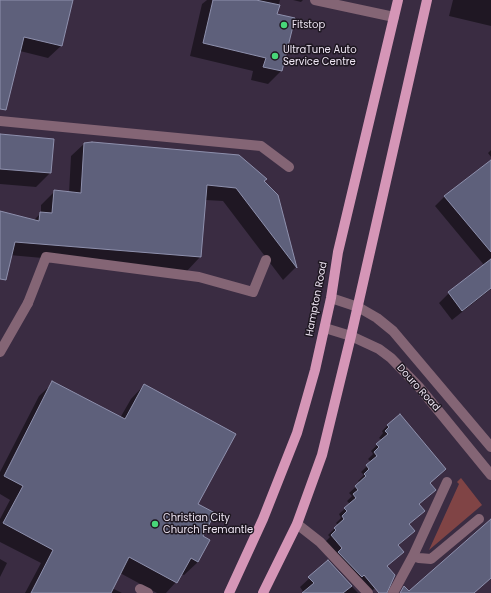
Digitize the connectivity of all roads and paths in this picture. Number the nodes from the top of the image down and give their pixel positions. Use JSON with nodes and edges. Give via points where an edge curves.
{"nodes":[{"id":1,"x":315,"y":0,"type":"edge"},
{"id":2,"x":398,"y":0,"type":"edge"},
{"id":3,"x":427,"y":0,"type":"edge"},
{"id":4,"x":394,"y":17,"type":"junction"},
{"id":5,"x":0,"y":121,"type":"edge"},
{"id":6,"x":290,"y":167,"type":"dead end"},
{"id":7,"x":266,"y":260,"type":"dead end"},
{"id":8,"x":331,"y":298,"type":"junction"},
{"id":9,"x":358,"y":307,"type":"junction"},
{"id":10,"x":325,"y":328,"type":"junction"},
{"id":11,"x":351,"y":336,"type":"junction"},
{"id":12,"x":0,"y":352,"type":"edge"},
{"id":13,"x":491,"y":447,"type":"edge"},
{"id":14,"x":491,"y":475,"type":"edge"},
{"id":15,"x":447,"y":482,"type":"dead end"},
{"id":16,"x":479,"y":520,"type":"dead end"},
{"id":17,"x":297,"y":524,"type":"junction"},
{"id":18,"x":413,"y":556,"type":"junction"},
{"id":19,"x":229,"y":593,"type":"edge"},
{"id":20,"x":263,"y":593,"type":"edge"},
{"id":21,"x":368,"y":593,"type":"edge"},
{"id":22,"x":393,"y":593,"type":"edge"}],
"edges":[{"from":1,"to":4,"type":"street"},
{"from":2,"to":4,"type":"main road","name":"Hampton Road"},
{"from":3,"to":9,"type":"main road"},
{"from":4,"to":8,"type":"main road","name":"Hampton Road","via":[[338,252]]},
{"from":5,"to":6,"type":"street","via":[[261,146]]},
{"from":7,"to":12,"type":"street","via":[[253,292],[199,277],[46,257],[28,303]]},
{"from":8,"to":9,"type":"street","name":"Douro Road"},
{"from":8,"to":10,"type":"main road","name":"Hampton Road"},
{"from":9,"to":11,"type":"main road"},
{"from":9,"to":13,"type":"street","name":"Douro Road","via":[[393,331]]},
{"from":10,"to":11,"type":"street","name":"Douro Road"},
{"from":10,"to":19,"type":"main road","name":"Hampton Road","via":[[297,433],[263,519]]},
{"from":11,"to":14,"type":"street","name":"Douro Road","via":[[379,350],[406,372]]},
{"from":11,"to":17,"type":"main road","via":[[322,455]]},
{"from":15,"to":18,"type":"street"},
{"from":16,"to":18,"type":"street","via":[[431,559]]},
{"from":17,"to":20,"type":"main road"},
{"from":17,"to":21,"type":"street","via":[[320,542]]},
{"from":18,"to":22,"type":"street"}]}
